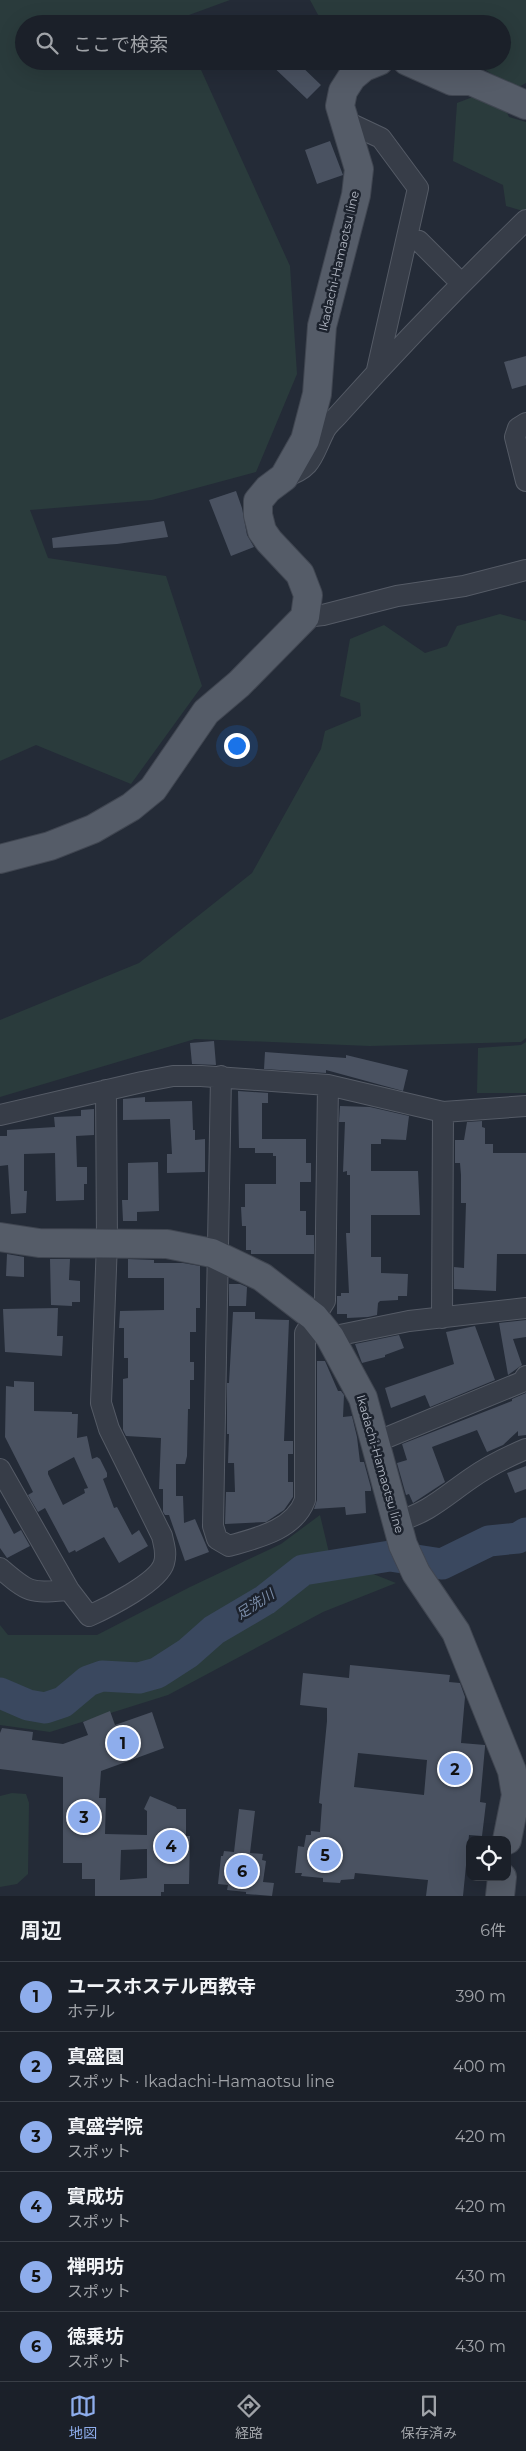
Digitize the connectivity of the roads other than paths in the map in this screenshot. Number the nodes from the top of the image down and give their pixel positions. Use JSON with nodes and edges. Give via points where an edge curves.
{"nodes":[{"id":1,"x":361,"y":70,"type":"edge"},
{"id":2,"x":427,"y":70,"type":"edge"},
{"id":3,"x":526,"y":106,"type":"edge"},
{"id":4,"x":345,"y":121,"type":"junction"},
{"id":5,"x":526,"y":220,"type":"edge"},
{"id":6,"x":409,"y":237,"type":"junction"},
{"id":7,"x":461,"y":283,"type":"junction"},
{"id":8,"x":376,"y":372,"type":"junction"},
{"id":9,"x":526,"y":423,"type":"edge"},
{"id":10,"x":284,"y":477,"type":"junction"},
{"id":11,"x":526,"y":481,"type":"edge"},
{"id":12,"x":526,"y":570,"type":"edge"},
{"id":13,"x":305,"y":616,"type":"junction"},
{"id":14,"x":0,"y":859,"type":"edge"},
{"id":15,"x":220,"y":1076,"type":"junction"},
{"id":16,"x":328,"y":1085,"type":"junction"},
{"id":17,"x":106,"y":1090,"type":"junction"},
{"id":18,"x":526,"y":1106,"type":"edge"},
{"id":19,"x":443,"y":1112,"type":"junction"},
{"id":20,"x":0,"y":1115,"type":"edge"},
{"id":21,"x":0,"y":1237,"type":"edge"},
{"id":22,"x":107,"y":1242,"type":"junction"},
{"id":23,"x":219,"y":1256,"type":"junction"},
{"id":24,"x":526,"y":1308,"type":"edge"},
{"id":25,"x":442,"y":1318,"type":"junction"},
{"id":26,"x":322,"y":1327,"type":"junction"},
{"id":27,"x":526,"y":1376,"type":"edge"},
{"id":28,"x":376,"y":1442,"type":"junction"},
{"id":29,"x":526,"y":1449,"type":"edge"},
{"id":30,"x":0,"y":1469,"type":"edge"},
{"id":31,"x":400,"y":1534,"type":"junction"},
{"id":32,"x":0,"y":1568,"type":"edge"},
{"id":33,"x":69,"y":1590,"type":"junction"},
{"id":34,"x":521,"y":1801,"type":"edge"},
{"id":35,"x":508,"y":1836,"type":"edge"},
{"id":36,"x":502,"y":1881,"type":"edge"},
{"id":37,"x":500,"y":1896,"type":"edge"}],
"edges":[{"from":1,"to":4,"type":"main road","name":"Ikadachi-Hamaotsu line","via":[[343,91],[340,106]]},
{"from":2,"to":3,"type":"main road","via":[[452,81],[471,81]]},
{"from":4,"to":6,"type":"street","via":[[381,138],[418,188]]},
{"from":4,"to":10,"type":"main road","name":"Ikadachi-Hamaotsu line","via":[[359,169],[356,195],[322,326],[317,394],[305,440]]},
{"from":5,"to":7,"type":"street"},
{"from":6,"to":7,"type":"street","via":[[419,241]]},
{"from":6,"to":8,"type":"street"},
{"from":7,"to":8,"type":"street"},
{"from":8,"to":10,"type":"street","via":[[325,430],[316,455],[300,472]]},
{"from":9,"to":11,"type":"street","via":[[518,428],[515,437]]},
{"from":10,"to":13,"type":"main road","name":"Ikadachi-Hamaotsu line","via":[[258,500],[258,515],[262,531],[269,541],[300,574],[308,595]]},
{"from":12,"to":13,"type":"street","via":[[464,586],[397,596],[323,615]]},
{"from":13,"to":14,"type":"main road","via":[[239,684],[206,712],[153,790],[93,829],[50,846]]},
{"from":15,"to":16,"type":"street"},
{"from":15,"to":17,"type":"street","via":[[173,1076]]},
{"from":15,"to":23,"type":"street"},
{"from":16,"to":19,"type":"street"},
{"from":16,"to":26,"type":"street"},
{"from":17,"to":20,"type":"street"},
{"from":17,"to":22,"type":"street"},
{"from":18,"to":19,"type":"street"},
{"from":19,"to":25,"type":"street"},
{"from":21,"to":22,"type":"main road","name":"Ikadachi-Hamaotsu line","via":[[39,1243]]},
{"from":22,"to":23,"type":"main road","name":"Ikadachi-Hamaotsu line","via":[[167,1244]]},
{"from":22,"to":33,"type":"street","via":[[101,1403],[109,1430],[162,1536],[165,1557],[160,1573],[89,1616]]},
{"from":23,"to":26,"type":"main road","name":"Ikadachi-Hamaotsu line","via":[[262,1277]]},
{"from":23,"to":26,"type":"street","via":[[213,1526],[218,1539],[229,1546],[285,1526],[301,1511],[305,1500],[306,1333]]},
{"from":24,"to":25,"type":"street"},
{"from":25,"to":26,"type":"street"},
{"from":26,"to":28,"type":"main road","name":"Ikadachi-Hamaotsu line","via":[[363,1398]]},
{"from":27,"to":28,"type":"street","via":[[522,1382]]},
{"from":28,"to":31,"type":"main road","name":"Ikadachi-Hamaotsu line"},
{"from":29,"to":31,"type":"street","via":[[472,1477],[432,1508],[416,1516]]},
{"from":30,"to":33,"type":"street"},
{"from":31,"to":34,"type":"main road","name":"Ikadachi-Hamaotsu line","via":[[416,1573],[456,1632]]},
{"from":32,"to":33,"type":"street","via":[[34,1593]]},
{"from":34,"to":35,"type":"main road","name":"Ikadachi-Hamaotsu line"},
{"from":36,"to":37,"type":"main road"}]}
